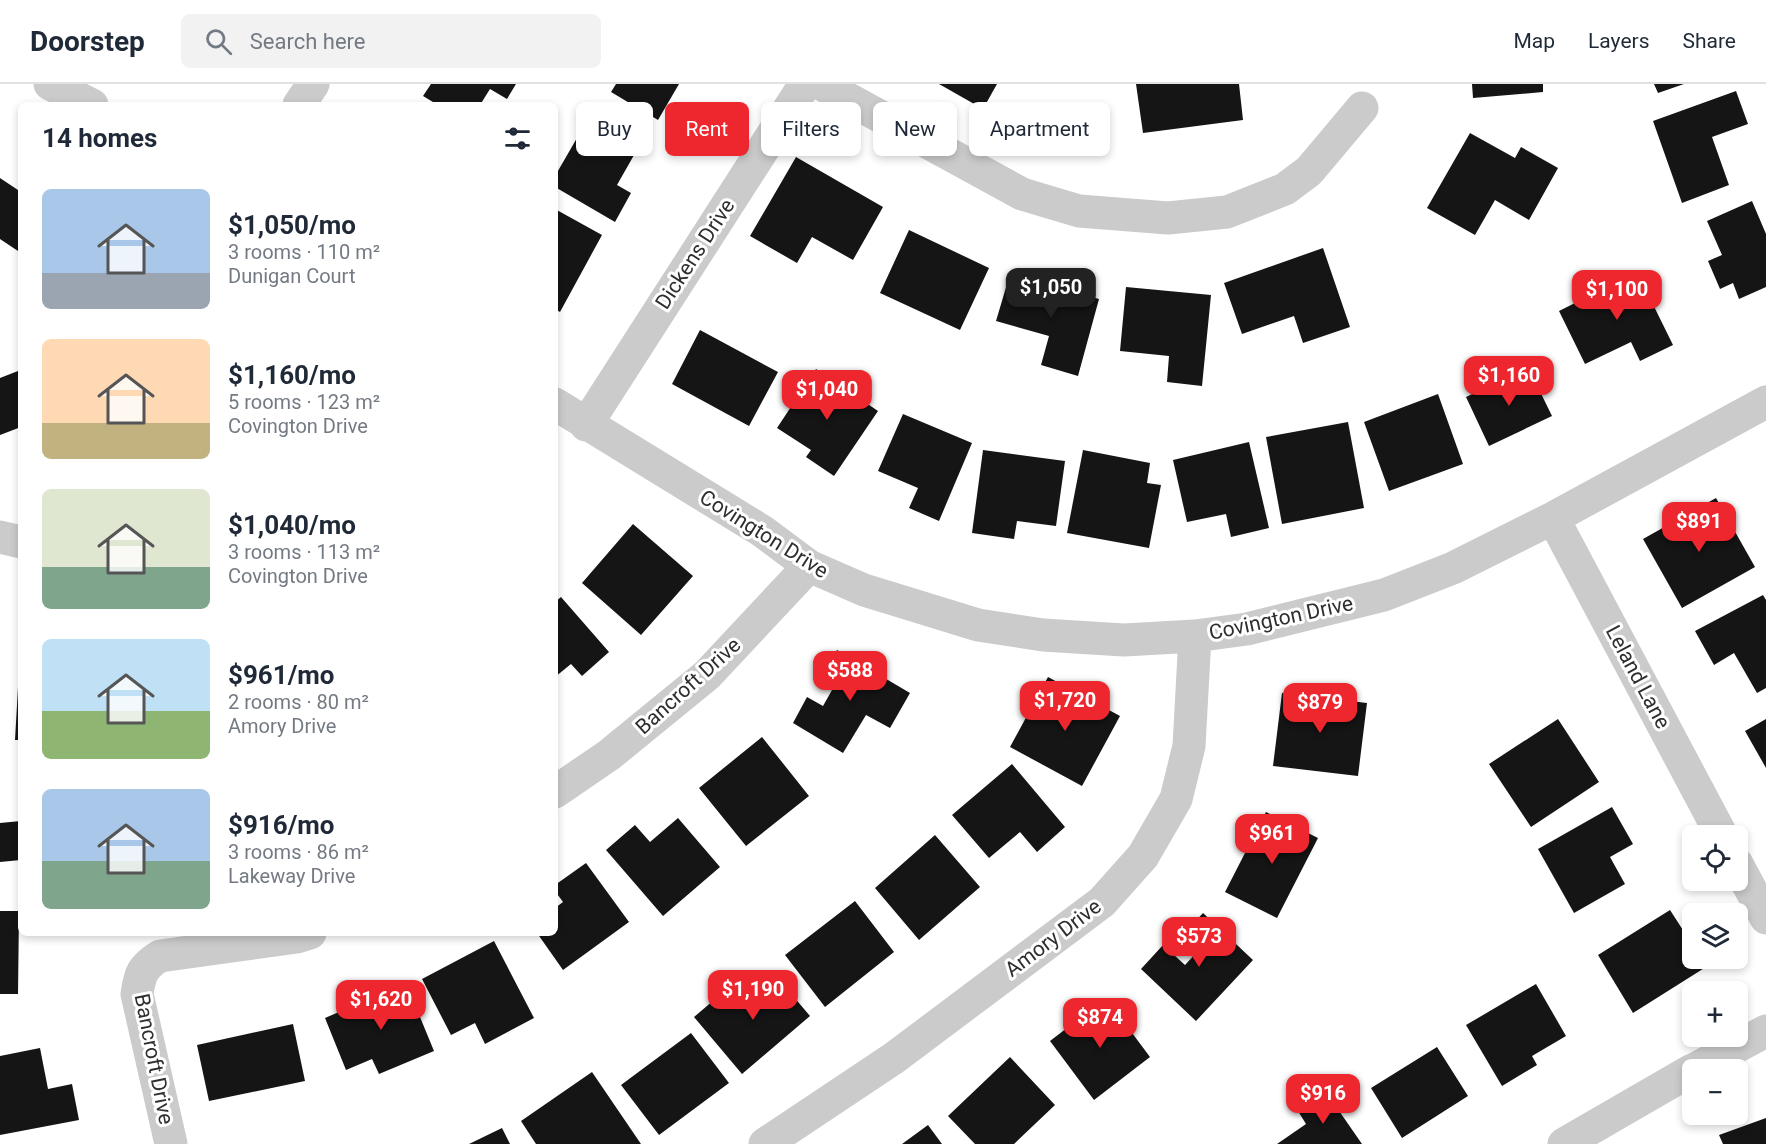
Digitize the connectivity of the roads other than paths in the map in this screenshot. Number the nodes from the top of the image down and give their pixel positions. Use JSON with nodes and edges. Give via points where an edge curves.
{"nodes":[{"id":1,"x":50,"y":84,"type":"edge"},
{"id":2,"x":312,"y":84,"type":"edge"},
{"id":3,"x":805,"y":84,"type":"edge"},
{"id":4,"x":821,"y":84,"type":"edge"},
{"id":5,"x":86,"y":102,"type":"edge"},
{"id":6,"x":300,"y":102,"type":"edge"},
{"id":7,"x":1362,"y":108,"type":"dead end"},
{"id":8,"x":1766,"y":402,"type":"edge"},
{"id":9,"x":558,"y":406,"type":"edge"},
{"id":10,"x":586,"y":425,"type":"junction"},
{"id":11,"x":1553,"y":518,"type":"junction"},
{"id":12,"x":0,"y":537,"type":"edge"},
{"id":13,"x":18,"y":541,"type":"edge"},
{"id":14,"x":809,"y":566,"type":"junction"},
{"id":15,"x":1195,"y":636,"type":"junction"},
{"id":16,"x":558,"y":790,"type":"edge"},
{"id":17,"x":1716,"y":825,"type":"edge"},
{"id":18,"x":1748,"y":884,"type":"edge"},
{"id":19,"x":1766,"y":918,"type":"edge"},
{"id":20,"x":300,"y":936,"type":"edge"},
{"id":21,"x":1766,"y":1031,"type":"edge"},
{"id":22,"x":1713,"y":1059,"type":"edge"},
{"id":23,"x":1682,"y":1076,"type":"edge"},
{"id":24,"x":171,"y":1144,"type":"edge"},
{"id":25,"x":765,"y":1144,"type":"edge"},
{"id":26,"x":1564,"y":1144,"type":"edge"}],
"edges":[{"from":1,"to":5,"type":"street"},
{"from":2,"to":6,"type":"street"},
{"from":3,"to":10,"type":"street","name":"Dickens Drive"},
{"from":4,"to":7,"type":"street","via":[[1022,194],[1079,211],[1168,218],[1227,212],[1285,189],[1309,171]]},
{"from":8,"to":11,"type":"street","name":"Covington Drive"},
{"from":9,"to":10,"type":"street","name":"Covington Drive"},
{"from":10,"to":14,"type":"street","name":"Covington Drive","via":[[762,531]]},
{"from":11,"to":15,"type":"street","name":"Covington Drive","via":[[1453,568],[1384,595],[1247,629]]},
{"from":11,"to":17,"type":"street","name":"Leland Lane"},
{"from":12,"to":13,"type":"street"},
{"from":14,"to":15,"type":"street","name":"Covington Drive","via":[[864,590],[978,625],[1043,635],[1124,640]]},
{"from":14,"to":16,"type":"street","name":"Bancroft Drive","via":[[707,675],[609,755]]},
{"from":15,"to":25,"type":"street","name":"Amory Drive","via":[[1189,746],[1176,799],[1143,856],[1102,902],[894,1058]]},
{"from":18,"to":19,"type":"street"},
{"from":20,"to":24,"type":"street","name":"Bancroft Drive","via":[[160,956],[146,964],[137,994]]},
{"from":21,"to":22,"type":"street"},
{"from":23,"to":26,"type":"street"}]}
